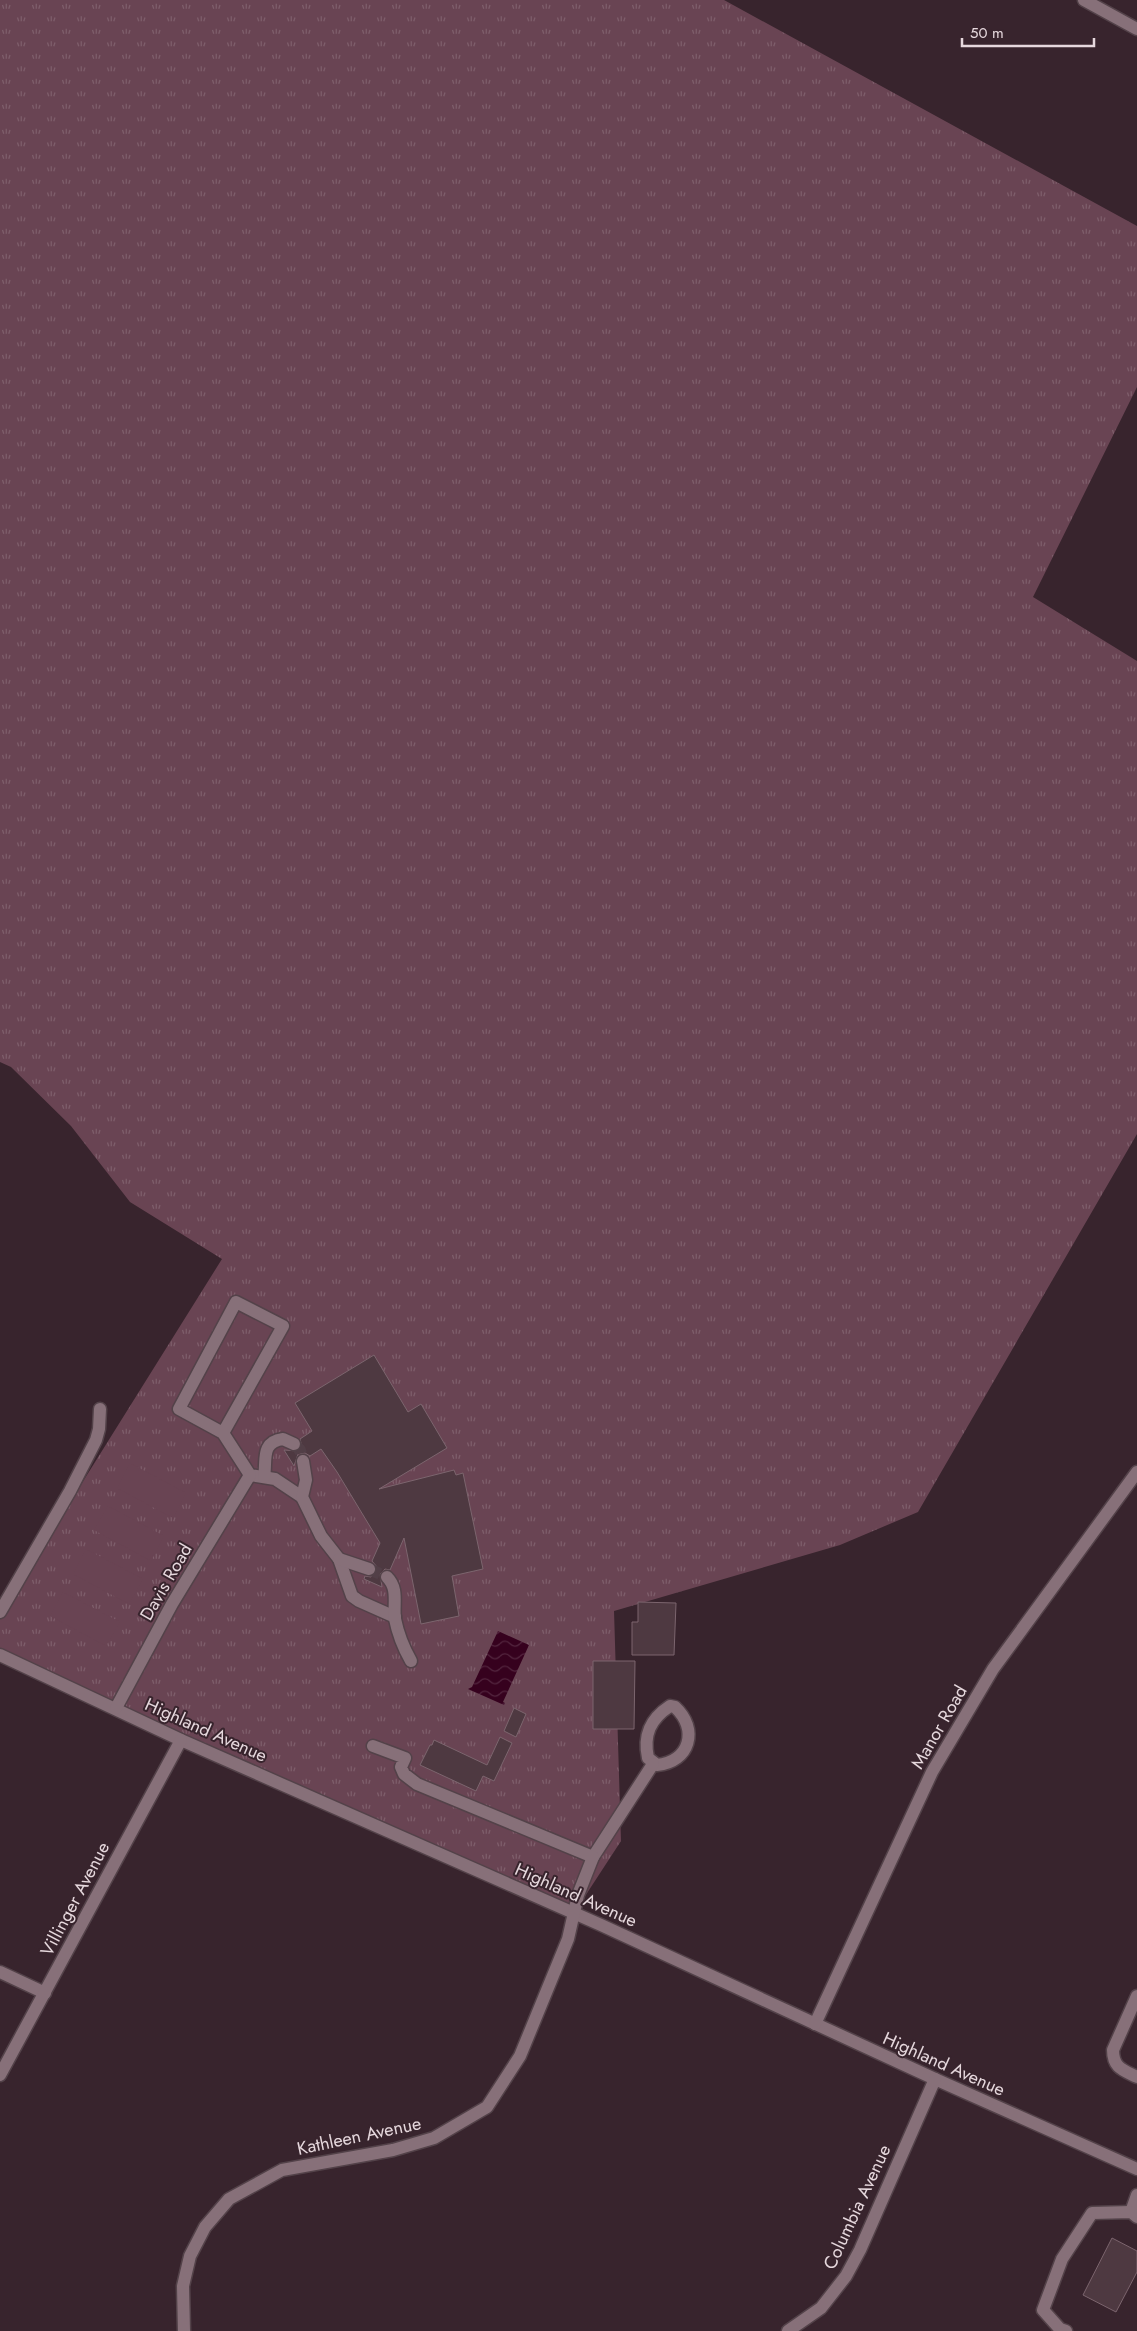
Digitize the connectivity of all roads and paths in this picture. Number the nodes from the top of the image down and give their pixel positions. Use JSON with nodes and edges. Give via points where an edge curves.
{"nodes":[{"id":1,"x":1084,"y":0,"type":"edge"},
{"id":2,"x":1137,"y":29,"type":"edge"},
{"id":3,"x":100,"y":1408,"type":"dead end"},
{"id":4,"x":223,"y":1433,"type":"junction"},
{"id":5,"x":294,"y":1444,"type":"dead end"},
{"id":6,"x":303,"y":1460,"type":"tunnel mouth"},
{"id":7,"x":1137,"y":1472,"type":"edge"},
{"id":8,"x":250,"y":1475,"type":"junction"},
{"id":9,"x":264,"y":1477,"type":"junction"},
{"id":10,"x":302,"y":1497,"type":"junction"},
{"id":11,"x":339,"y":1560,"type":"junction"},
{"id":12,"x":369,"y":1568,"type":"tunnel mouth"},
{"id":13,"x":387,"y":1577,"type":"dead end"},
{"id":14,"x":0,"y":1612,"type":"edge"},
{"id":15,"x":395,"y":1617,"type":"junction"},
{"id":16,"x":0,"y":1654,"type":"edge"},
{"id":17,"x":411,"y":1660,"type":"dead end"},
{"id":18,"x":116,"y":1708,"type":"junction"},
{"id":19,"x":181,"y":1740,"type":"junction"},
{"id":20,"x":373,"y":1746,"type":"dead end"},
{"id":21,"x":654,"y":1764,"type":"junction"},
{"id":22,"x":592,"y":1857,"type":"junction"},
{"id":23,"x":574,"y":1913,"type":"junction"},
{"id":24,"x":0,"y":1972,"type":"edge"},
{"id":25,"x":45,"y":1993,"type":"junction"},
{"id":26,"x":1137,"y":1996,"type":"edge"},
{"id":27,"x":815,"y":2024,"type":"junction"},
{"id":28,"x":0,"y":2074,"type":"edge"},
{"id":29,"x":1137,"y":2077,"type":"edge"},
{"id":30,"x":935,"y":2080,"type":"junction"},
{"id":31,"x":1137,"y":2169,"type":"edge"},
{"id":32,"x":1137,"y":2195,"type":"edge"},
{"id":33,"x":1134,"y":2215,"type":"edge"},
{"id":34,"x":184,"y":2331,"type":"edge"},
{"id":35,"x":788,"y":2331,"type":"edge"},
{"id":36,"x":1066,"y":2331,"type":"edge"}],
"edges":[{"from":1,"to":2,"type":"street"},
{"from":3,"to":14,"type":"street","via":[[96,1440]]},
{"from":4,"to":4,"type":"street","via":[[179,1409],[236,1302],[283,1326]]},
{"from":4,"to":8,"type":"street"},
{"from":5,"to":9,"type":"street","via":[[281,1439],[268,1446]]},
{"from":6,"to":10,"type":"street","via":[[306,1480]]},
{"from":7,"to":27,"type":"street","name":"Manor Road","via":[[993,1669],[937,1764]]},
{"from":8,"to":9,"type":"street"},
{"from":8,"to":18,"type":"street","name":"Davis Road","via":[[172,1604]]},
{"from":9,"to":10,"type":"street","via":[[275,1479]]},
{"from":10,"to":11,"type":"street","via":[[321,1536]]},
{"from":11,"to":12,"type":"street"},
{"from":11,"to":15,"type":"street","via":[[352,1596]]},
{"from":13,"to":15,"type":"street","via":[[394,1590]]},
{"from":15,"to":17,"type":"street","via":[[402,1644]]},
{"from":16,"to":18,"type":"street","name":"Highland Avenue"},
{"from":18,"to":19,"type":"street","name":"Highland Avenue"},
{"from":19,"to":23,"type":"street","name":"Highland Avenue"},
{"from":19,"to":25,"type":"street","name":"Villinger Avenue"},
{"from":20,"to":22,"type":"street","via":[[405,1758],[402,1771],[417,1784]]},
{"from":21,"to":21,"type":"street","via":[[662,1765],[672,1760],[685,1749],[689,1739],[688,1722],[673,1706],[657,1715],[648,1731],[647,1752]]},
{"from":21,"to":22,"type":"street","name":"Kathleen Avenue"},
{"from":22,"to":23,"type":"street","name":"Kathleen Avenue"},
{"from":23,"to":27,"type":"street","name":"Highland Avenue"},
{"from":23,"to":34,"type":"street","name":"Kathleen Avenue","via":[[568,1939],[520,2056],[487,2107],[434,2138],[393,2150],[282,2170],[229,2199],[205,2227],[190,2256],[184,2286]]},
{"from":24,"to":25,"type":"street"},
{"from":25,"to":28,"type":"street","name":"Villinger Avenue"},
{"from":26,"to":29,"type":"street","via":[[1113,2050],[1113,2060],[1118,2068]]},
{"from":27,"to":30,"type":"street","name":"Highland Avenue"},
{"from":30,"to":31,"type":"street","name":"Highland Avenue"},
{"from":30,"to":35,"type":"street","name":"Columbia Avenue","via":[[846,2276],[821,2308]]},
{"from":32,"to":33,"type":"street"},
{"from":33,"to":36,"type":"street","via":[[1092,2214],[1062,2259],[1043,2310],[1060,2329]]}]}
